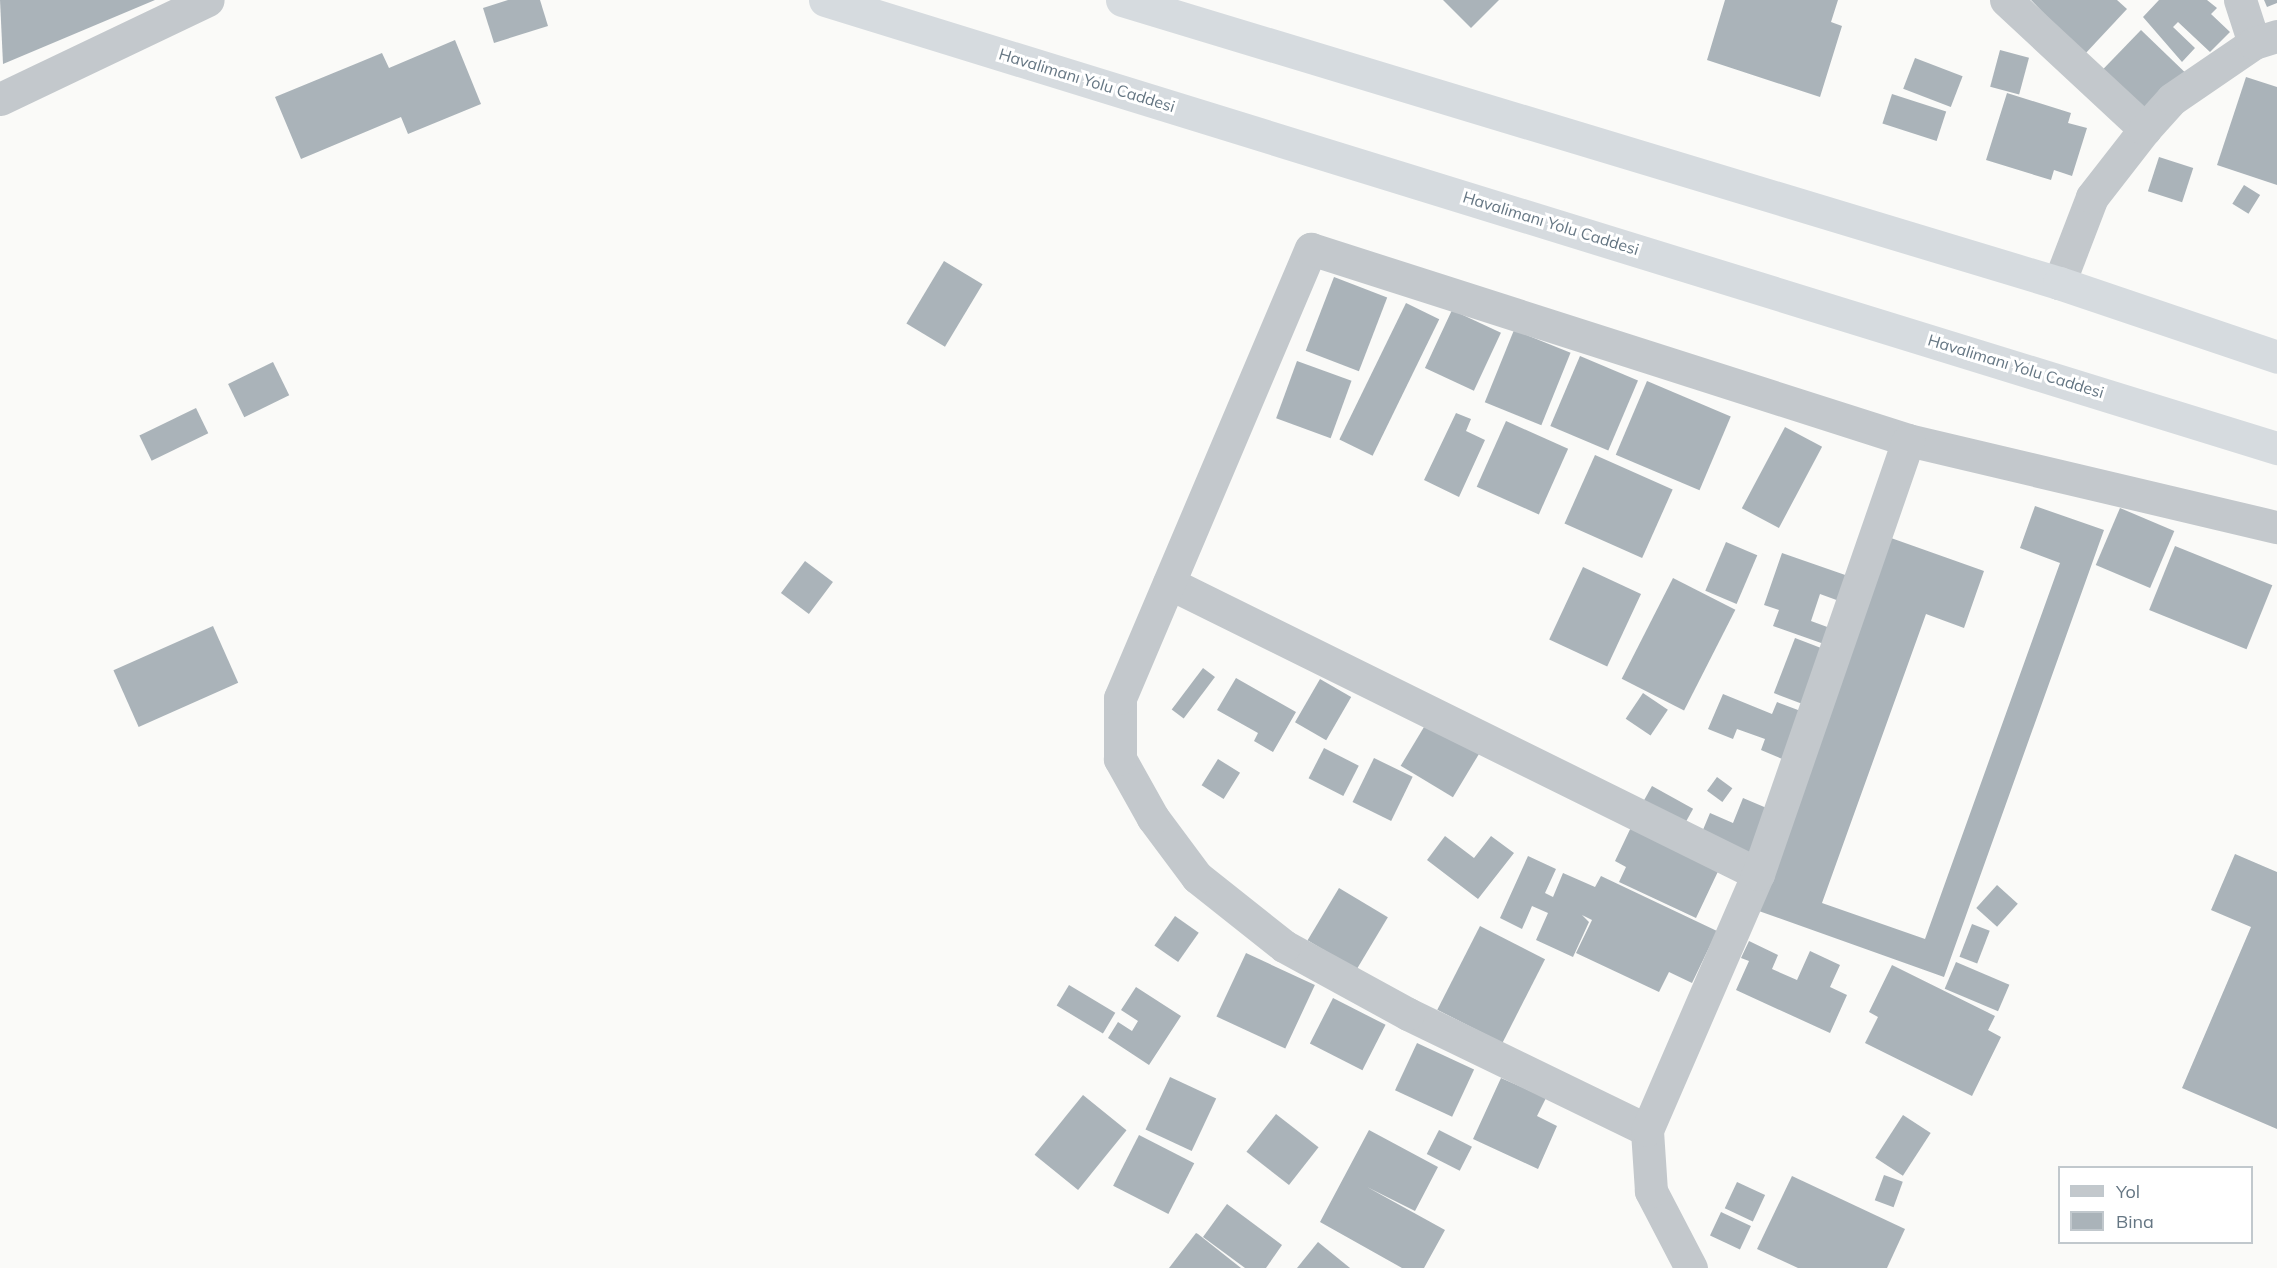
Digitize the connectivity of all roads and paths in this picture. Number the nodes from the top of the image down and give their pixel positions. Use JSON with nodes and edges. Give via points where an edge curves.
{"nodes":[{"id":1,"x":207,"y":0,"type":"edge"},
{"id":2,"x":825,"y":0,"type":"edge"},
{"id":3,"x":1122,"y":0,"type":"edge"},
{"id":4,"x":2006,"y":0,"type":"edge"},
{"id":5,"x":2240,"y":0,"type":"edge"},
{"id":6,"x":2265,"y":40,"type":"edge"},
{"id":7,"x":0,"y":99,"type":"edge"},
{"id":8,"x":2145,"y":129,"type":"junction"},
{"id":9,"x":2059,"y":283,"type":"junction"},
{"id":10,"x":2277,"y":357,"type":"edge"},
{"id":11,"x":1908,"y":440,"type":"junction"},
{"id":12,"x":2277,"y":447,"type":"edge"},
{"id":13,"x":2277,"y":527,"type":"edge"},
{"id":14,"x":1168,"y":583,"type":"junction"},
{"id":15,"x":1758,"y":874,"type":"junction"},
{"id":16,"x":1647,"y":1130,"type":"junction"},
{"id":17,"x":1691,"y":1268,"type":"edge"}],
"edges":[{"from":1,"to":7,"type":"street"},
{"from":2,"to":12,"type":"highway","name":"Havalimanı Yolu Caddesi"},
{"from":3,"to":9,"type":"highway"},
{"from":4,"to":8,"type":"street"},
{"from":5,"to":6,"type":"street"},
{"from":6,"to":8,"type":"street","via":[[2172,99]]},
{"from":8,"to":9,"type":"street","via":[[2092,197]]},
{"from":9,"to":10,"type":"highway"},
{"from":11,"to":13,"type":"street"},
{"from":11,"to":14,"type":"street","via":[[1311,249]]},
{"from":11,"to":15,"type":"street"},
{"from":14,"to":15,"type":"street"},
{"from":14,"to":16,"type":"street","via":[[1120,698],[1120,759],[1153,818],[1197,877],[1284,946],[1408,1014]]},
{"from":15,"to":16,"type":"street"},
{"from":16,"to":17,"type":"street","via":[[1651,1191]]}]}
